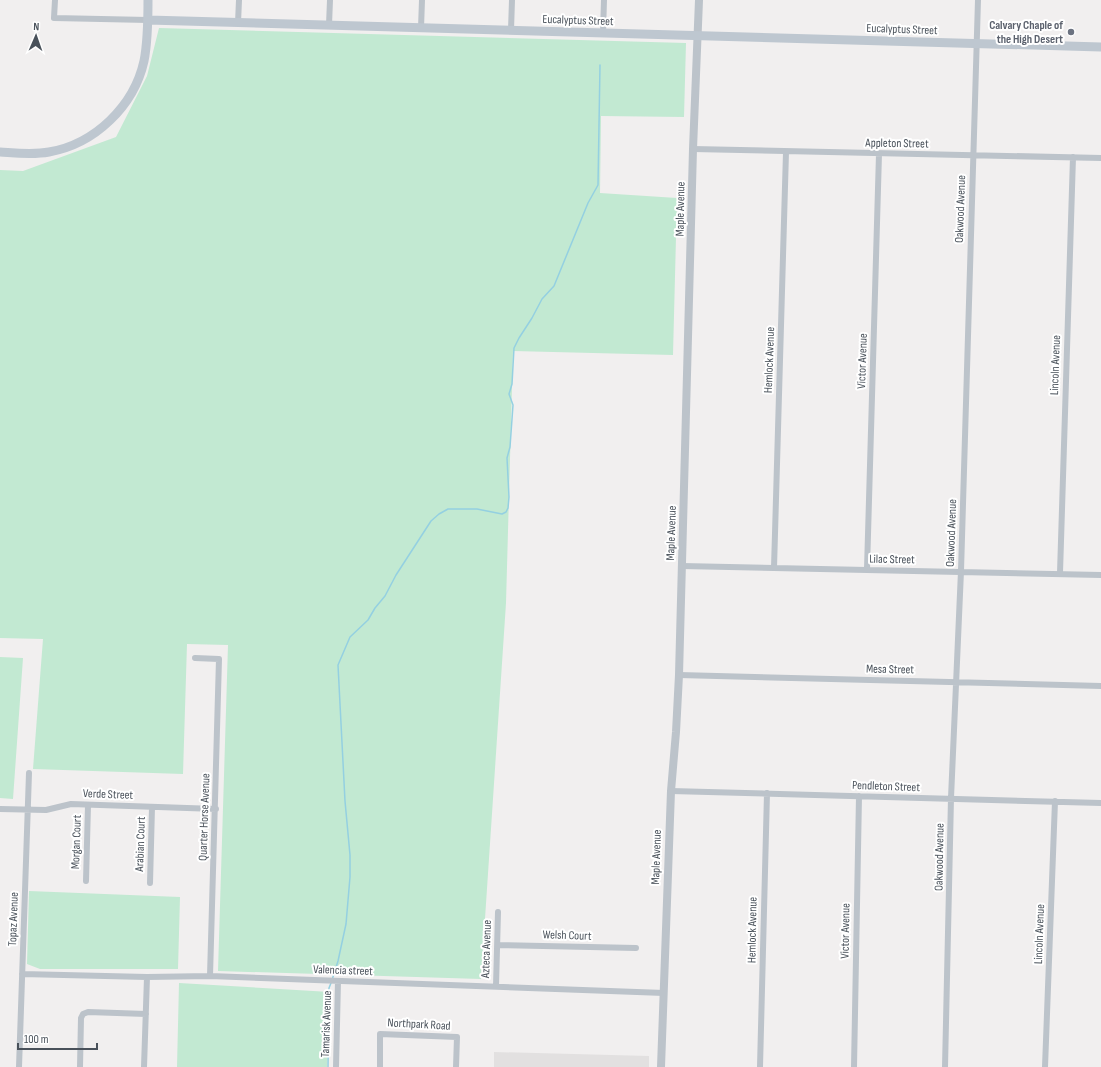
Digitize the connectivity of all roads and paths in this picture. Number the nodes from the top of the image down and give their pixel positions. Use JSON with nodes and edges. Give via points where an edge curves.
{"nodes":[{"id":1,"x":54,"y":0,"type":"edge"},
{"id":2,"x":148,"y":0,"type":"edge"},
{"id":3,"x":239,"y":0,"type":"edge"},
{"id":4,"x":330,"y":0,"type":"edge"},
{"id":5,"x":422,"y":0,"type":"edge"},
{"id":6,"x":512,"y":0,"type":"edge"},
{"id":7,"x":604,"y":0,"type":"edge"},
{"id":8,"x":699,"y":0,"type":"edge"},
{"id":9,"x":978,"y":0,"type":"edge"},
{"id":10,"x":148,"y":20,"type":"junction"},
{"id":11,"x":238,"y":23,"type":"junction"},
{"id":12,"x":329,"y":25,"type":"junction"},
{"id":13,"x":421,"y":28,"type":"junction"},
{"id":14,"x":511,"y":30,"type":"junction"},
{"id":15,"x":603,"y":33,"type":"junction"},
{"id":16,"x":698,"y":36,"type":"junction"},
{"id":17,"x":977,"y":43,"type":"junction"},
{"id":18,"x":1101,"y":47,"type":"edge"},
{"id":19,"x":693,"y":149,"type":"junction"},
{"id":20,"x":0,"y":152,"type":"edge"},
{"id":21,"x":786,"y":152,"type":"junction"},
{"id":22,"x":879,"y":154,"type":"junction"},
{"id":23,"x":972,"y":156,"type":"junction"},
{"id":24,"x":1073,"y":157,"type":"junction"},
{"id":25,"x":1101,"y":158,"type":"edge"},
{"id":26,"x":682,"y":566,"type":"junction"},
{"id":27,"x":774,"y":568,"type":"junction"},
{"id":28,"x":867,"y":570,"type":"junction"},
{"id":29,"x":961,"y":571,"type":"junction"},
{"id":30,"x":1060,"y":574,"type":"junction"},
{"id":31,"x":1101,"y":574,"type":"edge"},
{"id":32,"x":195,"y":658,"type":"dead end"},
{"id":33,"x":679,"y":675,"type":"junction"},
{"id":34,"x":956,"y":682,"type":"junction"},
{"id":35,"x":1101,"y":686,"type":"edge"},
{"id":36,"x":29,"y":773,"type":"dead end"},
{"id":37,"x":671,"y":791,"type":"junction"},
{"id":38,"x":767,"y":793,"type":"junction"},
{"id":39,"x":859,"y":796,"type":"junction"},
{"id":40,"x":951,"y":798,"type":"junction"},
{"id":41,"x":1055,"y":801,"type":"junction"},
{"id":42,"x":1101,"y":803,"type":"edge"},
{"id":43,"x":88,"y":805,"type":"junction"},
{"id":44,"x":152,"y":807,"type":"junction"},
{"id":45,"x":216,"y":809,"type":"junction"},
{"id":46,"x":0,"y":810,"type":"edge"},
{"id":47,"x":27,"y":811,"type":"junction"},
{"id":48,"x":86,"y":881,"type":"dead end"},
{"id":49,"x":150,"y":882,"type":"dead end"},
{"id":50,"x":498,"y":912,"type":"dead end"},
{"id":51,"x":498,"y":945,"type":"junction"},
{"id":52,"x":636,"y":948,"type":"dead end"},
{"id":53,"x":22,"y":974,"type":"junction"},
{"id":54,"x":210,"y":976,"type":"junction"},
{"id":55,"x":147,"y":977,"type":"junction"},
{"id":56,"x":338,"y":981,"type":"junction"},
{"id":57,"x":496,"y":986,"type":"junction"},
{"id":58,"x":664,"y":993,"type":"junction"},
{"id":59,"x":146,"y":1014,"type":"junction"},
{"id":60,"x":19,"y":1067,"type":"edge"},
{"id":61,"x":80,"y":1067,"type":"edge"},
{"id":62,"x":144,"y":1067,"type":"edge"},
{"id":63,"x":336,"y":1067,"type":"edge"},
{"id":64,"x":380,"y":1067,"type":"edge"},
{"id":65,"x":456,"y":1067,"type":"edge"},
{"id":66,"x":661,"y":1067,"type":"edge"},
{"id":67,"x":760,"y":1067,"type":"edge"},
{"id":68,"x":854,"y":1067,"type":"edge"},
{"id":69,"x":945,"y":1067,"type":"edge"},
{"id":70,"x":1045,"y":1067,"type":"edge"}],
"edges":[{"from":1,"to":10,"type":"street","name":"Eucalyptus Street","via":[[54,18]]},
{"from":2,"to":10,"type":"main road"},
{"from":3,"to":11,"type":"street"},
{"from":4,"to":12,"type":"street"},
{"from":5,"to":13,"type":"street"},
{"from":6,"to":14,"type":"street"},
{"from":7,"to":15,"type":"street"},
{"from":8,"to":16,"type":"street","name":"Maple Avenue"},
{"from":9,"to":17,"type":"street","name":"Oakwood Avenue"},
{"from":10,"to":11,"type":"main road","name":"Eucalyptus Street"},
{"from":10,"to":20,"type":"main road","via":[[145,55],[137,82],[123,105],[107,123],[82,140],[56,151],[35,154]]},
{"from":11,"to":12,"type":"main road","name":"Eucalyptus Street"},
{"from":12,"to":13,"type":"main road","name":"Eucalyptus Street"},
{"from":13,"to":14,"type":"main road","name":"Eucalyptus Street"},
{"from":14,"to":15,"type":"main road","name":"Eucalyptus Street"},
{"from":15,"to":16,"type":"main road","name":"Eucalyptus Street"},
{"from":16,"to":17,"type":"main road","name":"Eucalyptus Street"},
{"from":16,"to":19,"type":"street","name":"Maple Avenue"},
{"from":17,"to":18,"type":"main road","name":"Eucalyptus Street"},
{"from":17,"to":23,"type":"street","name":"Oakwood Avenue"},
{"from":19,"to":21,"type":"street","name":"Appleton Street"},
{"from":19,"to":26,"type":"street","name":"Maple Avenue"},
{"from":21,"to":22,"type":"street","name":"Appleton Street"},
{"from":21,"to":27,"type":"street","name":"Hemlock Avenue"},
{"from":22,"to":23,"type":"street","name":"Appleton Street"},
{"from":22,"to":28,"type":"street","name":"Victor Avenue"},
{"from":23,"to":24,"type":"street","name":"Appleton Street"},
{"from":23,"to":29,"type":"street","name":"Oakwood Avenue"},
{"from":24,"to":25,"type":"street","name":"Appleton Street"},
{"from":24,"to":30,"type":"street","name":"Lincoln Avenue"},
{"from":26,"to":27,"type":"street","name":"Lilac Street"},
{"from":26,"to":33,"type":"street","name":"Maple Avenue"},
{"from":27,"to":28,"type":"street","name":"Lilac Street"},
{"from":28,"to":29,"type":"street","name":"Lilac Street"},
{"from":29,"to":30,"type":"street","name":"Lilac Street"},
{"from":29,"to":34,"type":"street","name":"Oakwood Avenue"},
{"from":30,"to":31,"type":"street","name":"Lilac Street"},
{"from":32,"to":45,"type":"street","name":"Quarter Horse Avenue","via":[[220,659]]},
{"from":33,"to":34,"type":"street","name":"Mesa Street"},
{"from":33,"to":37,"type":"street","name":"Maple Avenue"},
{"from":34,"to":35,"type":"street","name":"Mesa Street"},
{"from":34,"to":40,"type":"street","name":"Oakwood Avenue"},
{"from":36,"to":47,"type":"street","name":"Topaz Avenue"},
{"from":37,"to":38,"type":"street","name":"Pendleton Street"},
{"from":37,"to":58,"type":"street","name":"Maple Avenue"},
{"from":38,"to":39,"type":"street","name":"Pendleton Street"},
{"from":38,"to":67,"type":"street","name":"Hemlock Avenue"},
{"from":39,"to":40,"type":"street","name":"Pendleton Street"},
{"from":39,"to":68,"type":"street","name":"Victor Avenue"},
{"from":40,"to":41,"type":"street","name":"Pendleton Street"},
{"from":40,"to":69,"type":"street","name":"Oakwood Avenue"},
{"from":41,"to":42,"type":"street","name":"Pendleton Street"},
{"from":41,"to":70,"type":"street","name":"Lincoln Avenue"},
{"from":43,"to":44,"type":"street","name":"Verde Street"},
{"from":43,"to":47,"type":"street","name":"Verde Street","via":[[71,804]]},
{"from":43,"to":48,"type":"street","name":"Morgan Court"},
{"from":44,"to":45,"type":"street","name":"Verde Street"},
{"from":44,"to":49,"type":"street","name":"Arabian Court"},
{"from":45,"to":54,"type":"street","name":"Quarter Horse Avenue"},
{"from":46,"to":47,"type":"street","name":"Verde Street"},
{"from":47,"to":53,"type":"street","name":"Topaz Avenue"},
{"from":50,"to":51,"type":"street","name":"Azteca Avenue"},
{"from":51,"to":52,"type":"street","name":"Welsh Court"},
{"from":51,"to":57,"type":"street","name":"Azteca Avenue"},
{"from":53,"to":55,"type":"street","name":"Valencia street"},
{"from":53,"to":60,"type":"street","name":"Topaz Avenue"},
{"from":54,"to":55,"type":"street","name":"Valencia street"},
{"from":54,"to":56,"type":"street","name":"Valencia street"},
{"from":55,"to":59,"type":"street"},
{"from":56,"to":57,"type":"street","name":"Valencia street"},
{"from":56,"to":63,"type":"street","name":"Tamarisk Avenue"},
{"from":57,"to":58,"type":"street","name":"Valencia street"},
{"from":58,"to":66,"type":"street","name":"Maple Avenue"},
{"from":59,"to":61,"type":"street","via":[[83,1014]]},
{"from":59,"to":62,"type":"street"},
{"from":64,"to":65,"type":"street","name":"Northpark Road","via":[[380,1034],[457,1037]]}]}
